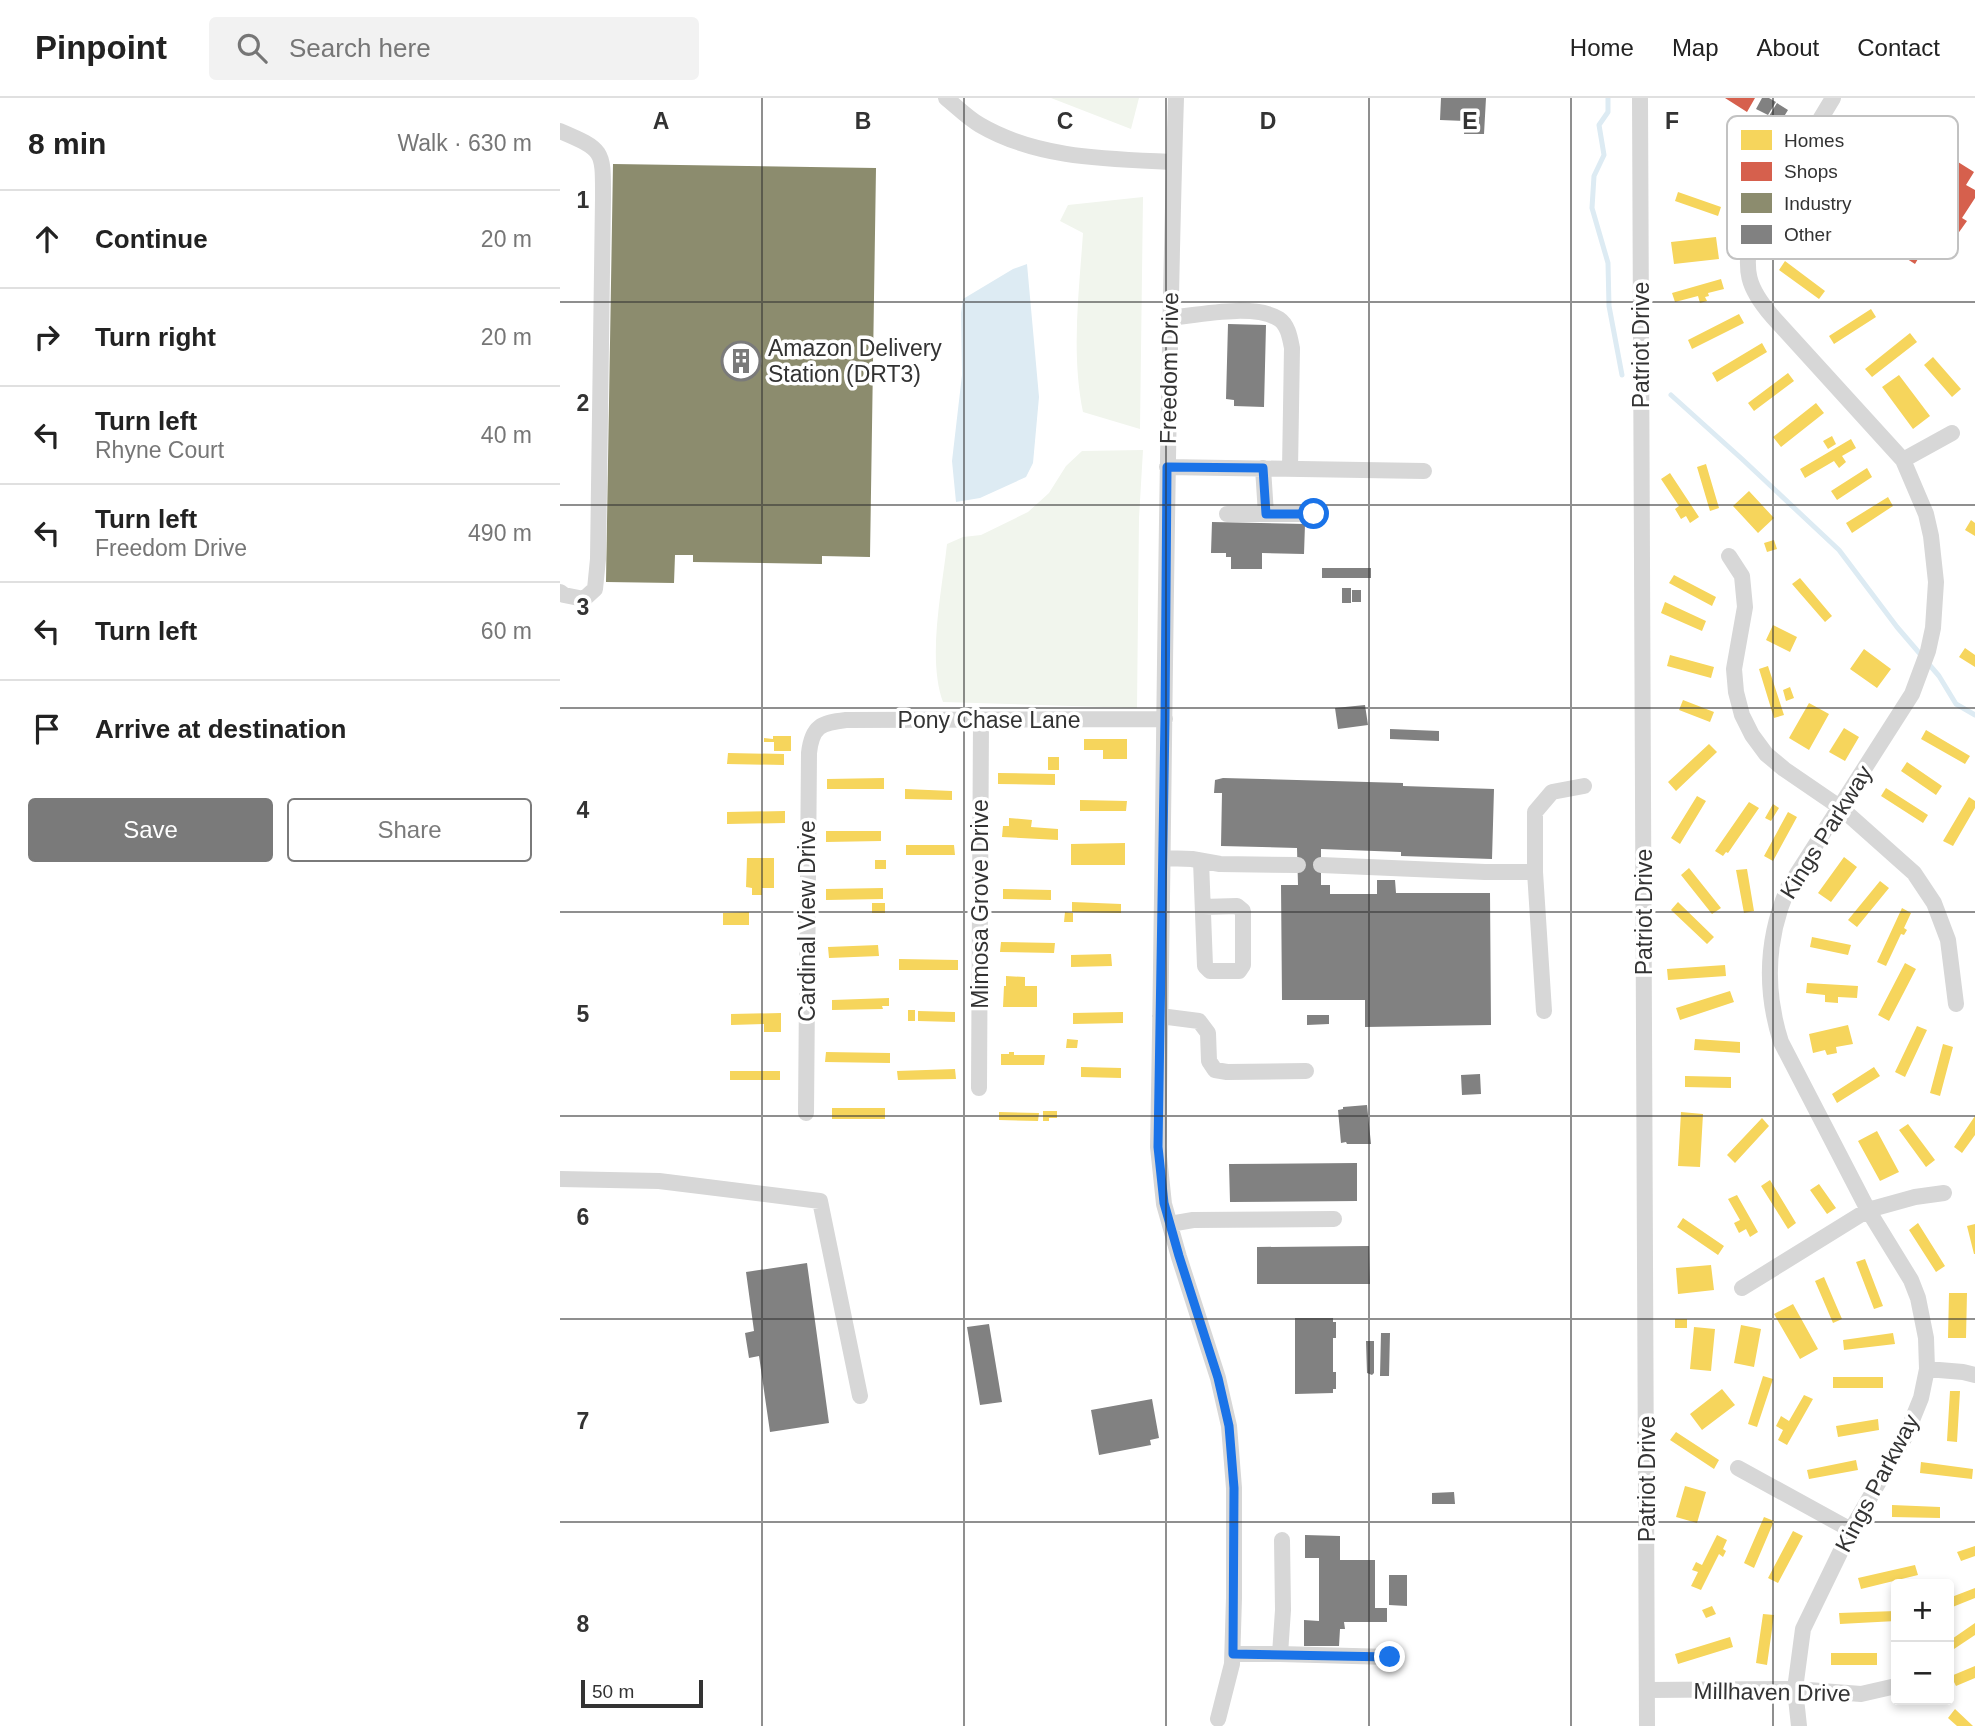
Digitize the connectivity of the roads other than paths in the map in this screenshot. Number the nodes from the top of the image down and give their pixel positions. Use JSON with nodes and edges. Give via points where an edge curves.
{"nodes":[{"id":1,"x":946,"y":98,"type":"edge"},
{"id":2,"x":1176,"y":98,"type":"edge"},
{"id":3,"x":1640,"y":98,"type":"edge"},
{"id":4,"x":1833,"y":98,"type":"edge"},
{"id":5,"x":1822,"y":116,"type":"edge"},
{"id":6,"x":560,"y":131,"type":"edge"},
{"id":7,"x":1174,"y":162,"type":"junction"},
{"id":8,"x":1747,"y":259,"type":"edge"},
{"id":9,"x":1170,"y":318,"type":"junction"},
{"id":10,"x":1952,"y":433,"type":"dead end"},
{"id":11,"x":1903,"y":460,"type":"junction"},
{"id":12,"x":1167,"y":467,"type":"junction"},
{"id":13,"x":1263,"y":468,"type":"junction"},
{"id":14,"x":1290,"y":469,"type":"junction"},
{"id":15,"x":1424,"y":471,"type":"dead end"},
{"id":16,"x":1227,"y":514,"type":"dead end"},
{"id":17,"x":1266,"y":514,"type":"junction"},
{"id":18,"x":1314,"y":514,"type":"dead end"},
{"id":19,"x":1729,"y":556,"type":"dead end"},
{"id":20,"x":560,"y":592,"type":"edge"},
{"id":21,"x":1165,"y":719,"type":"junction"},
{"id":22,"x":981,"y":721,"type":"junction"},
{"id":23,"x":816,"y":730,"type":"joint"},
{"id":24,"x":1584,"y":786,"type":"dead end"},
{"id":25,"x":1841,"y":808,"type":"junction"},
{"id":26,"x":1163,"y":858,"type":"junction"},
{"id":27,"x":1201,"y":861,"type":"junction"},
{"id":28,"x":1298,"y":865,"type":"dead end"},
{"id":29,"x":1321,"y":865,"type":"dead end"},
{"id":30,"x":1535,"y":872,"type":"junction"},
{"id":31,"x":1203,"y":906,"type":"junction"},
{"id":32,"x":1956,"y":1004,"type":"dead end"},
{"id":33,"x":1544,"y":1011,"type":"dead end"},
{"id":34,"x":1160,"y":1016,"type":"junction"},
{"id":35,"x":1306,"y":1071,"type":"dead end"},
{"id":36,"x":979,"y":1088,"type":"dead end"},
{"id":37,"x":806,"y":1113,"type":"dead end"},
{"id":38,"x":560,"y":1179,"type":"edge"},
{"id":39,"x":1944,"y":1193,"type":"dead end"},
{"id":40,"x":1868,"y":1210,"type":"junction"},
{"id":41,"x":1334,"y":1219,"type":"dead end"},
{"id":42,"x":1170,"y":1224,"type":"junction"},
{"id":43,"x":1742,"y":1288,"type":"dead end"},
{"id":44,"x":1927,"y":1369,"type":"junction"},
{"id":45,"x":1969,"y":1374,"type":"edge"},
{"id":46,"x":860,"y":1396,"type":"dead end"},
{"id":47,"x":1738,"y":1468,"type":"dead end"},
{"id":48,"x":1851,"y":1530,"type":"junction"},
{"id":49,"x":1282,"y":1540,"type":"dead end"},
{"id":50,"x":1233,"y":1654,"type":"junction"},
{"id":51,"x":1280,"y":1654,"type":"junction"},
{"id":52,"x":1390,"y":1657,"type":"dead end"},
{"id":53,"x":1891,"y":1687,"type":"edge"},
{"id":54,"x":1795,"y":1689,"type":"junction"},
{"id":55,"x":1648,"y":1690,"type":"junction"},
{"id":56,"x":1218,"y":1719,"type":"dead end"},
{"id":57,"x":1647,"y":1726,"type":"edge"},
{"id":58,"x":1799,"y":1726,"type":"edge"}],
"edges":[{"from":1,"to":7,"type":"street","via":[[978,124],[1012,141],[1079,157]]},
{"from":2,"to":7,"type":"street","name":"Freedom Drive"},
{"from":3,"to":55,"type":"street","name":"Patriot Drive"},
{"from":4,"to":5,"type":"street","name":"Kings Parkway"},
{"from":6,"to":20,"type":"street","via":[[595,148],[603,161],[603,198],[595,589],[584,599]]},
{"from":7,"to":9,"type":"street","name":"Freedom Drive"},
{"from":8,"to":11,"type":"street","name":"Kings Parkway","via":[[1757,299]]},
{"from":9,"to":12,"type":"street","name":"Freedom Drive"},
{"from":9,"to":14,"type":"street","via":[[1227,311],[1261,313],[1280,320],[1292,348]]},
{"from":10,"to":11,"type":"street"},
{"from":11,"to":25,"type":"street","name":"Kings Parkway","via":[[1931,536],[1936,582],[1933,628],[1912,694]]},
{"from":12,"to":13,"type":"street"},
{"from":12,"to":21,"type":"street","name":"Freedom Drive"},
{"from":13,"to":14,"type":"street"},
{"from":13,"to":17,"type":"street"},
{"from":14,"to":15,"type":"street"},
{"from":16,"to":17,"type":"street"},
{"from":17,"to":18,"type":"street"},
{"from":19,"to":25,"type":"street","via":[[1742,576],[1745,607],[1734,669],[1742,715],[1766,754]]},
{"from":21,"to":22,"type":"street","name":"Pony Chase Lane"},
{"from":21,"to":26,"type":"street","name":"Freedom Drive"},
{"from":22,"to":23,"type":"street","name":"Pony Chase Lane","via":[[846,720]]},
{"from":22,"to":36,"type":"street","name":"Mimosa Grove Drive"},
{"from":23,"to":37,"type":"street","name":"Cardinal View Drive","via":[[809,752]]},
{"from":24,"to":30,"type":"street","via":[[1552,792],[1535,812]]},
{"from":25,"to":32,"type":"street","via":[[1914,873],[1934,903],[1948,940]]},
{"from":25,"to":40,"type":"street","name":"Kings Parkway","via":[[1780,906],[1771,944],[1769,984],[1781,1042]]},
{"from":26,"to":27,"type":"street"},
{"from":26,"to":34,"type":"street","name":"Freedom Drive"},
{"from":27,"to":28,"type":"street"},
{"from":27,"to":31,"type":"street"},
{"from":29,"to":30,"type":"street"},
{"from":30,"to":33,"type":"street"},
{"from":31,"to":31,"type":"street","via":[[1205,966],[1210,971],[1239,971],[1244,965],[1243,911],[1237,906]]},
{"from":34,"to":35,"type":"street","via":[[1199,1021],[1208,1033],[1209,1060],[1215,1070]]},
{"from":34,"to":42,"type":"street","name":"Freedom Drive","via":[[1158,1147]]},
{"from":38,"to":46,"type":"street","via":[[659,1181],[820,1201]]},
{"from":39,"to":40,"type":"street"},
{"from":40,"to":43,"type":"street"},
{"from":40,"to":44,"type":"street","name":"Kings Parkway","via":[[1918,1298]]},
{"from":41,"to":42,"type":"street"},
{"from":42,"to":50,"type":"street","name":"Freedom Drive","via":[[1229,1426],[1234,1488]]},
{"from":44,"to":45,"type":"street"},
{"from":44,"to":48,"type":"street","name":"Kings Parkway","via":[[1906,1435]]},
{"from":47,"to":48,"type":"street"},
{"from":48,"to":54,"type":"street","name":"Kings Parkway","via":[[1803,1629]]},
{"from":49,"to":51,"type":"street"},
{"from":50,"to":51,"type":"street"},
{"from":50,"to":56,"type":"street","name":"Freedom Drive"},
{"from":51,"to":52,"type":"street"},
{"from":53,"to":54,"type":"street","name":"Millhaven Drive","via":[[1861,1694]]},
{"from":54,"to":55,"type":"street","name":"Millhaven Drive"},
{"from":54,"to":58,"type":"street","name":"Kings Parkway"},
{"from":55,"to":57,"type":"street","name":"Patriot Drive"}]}
